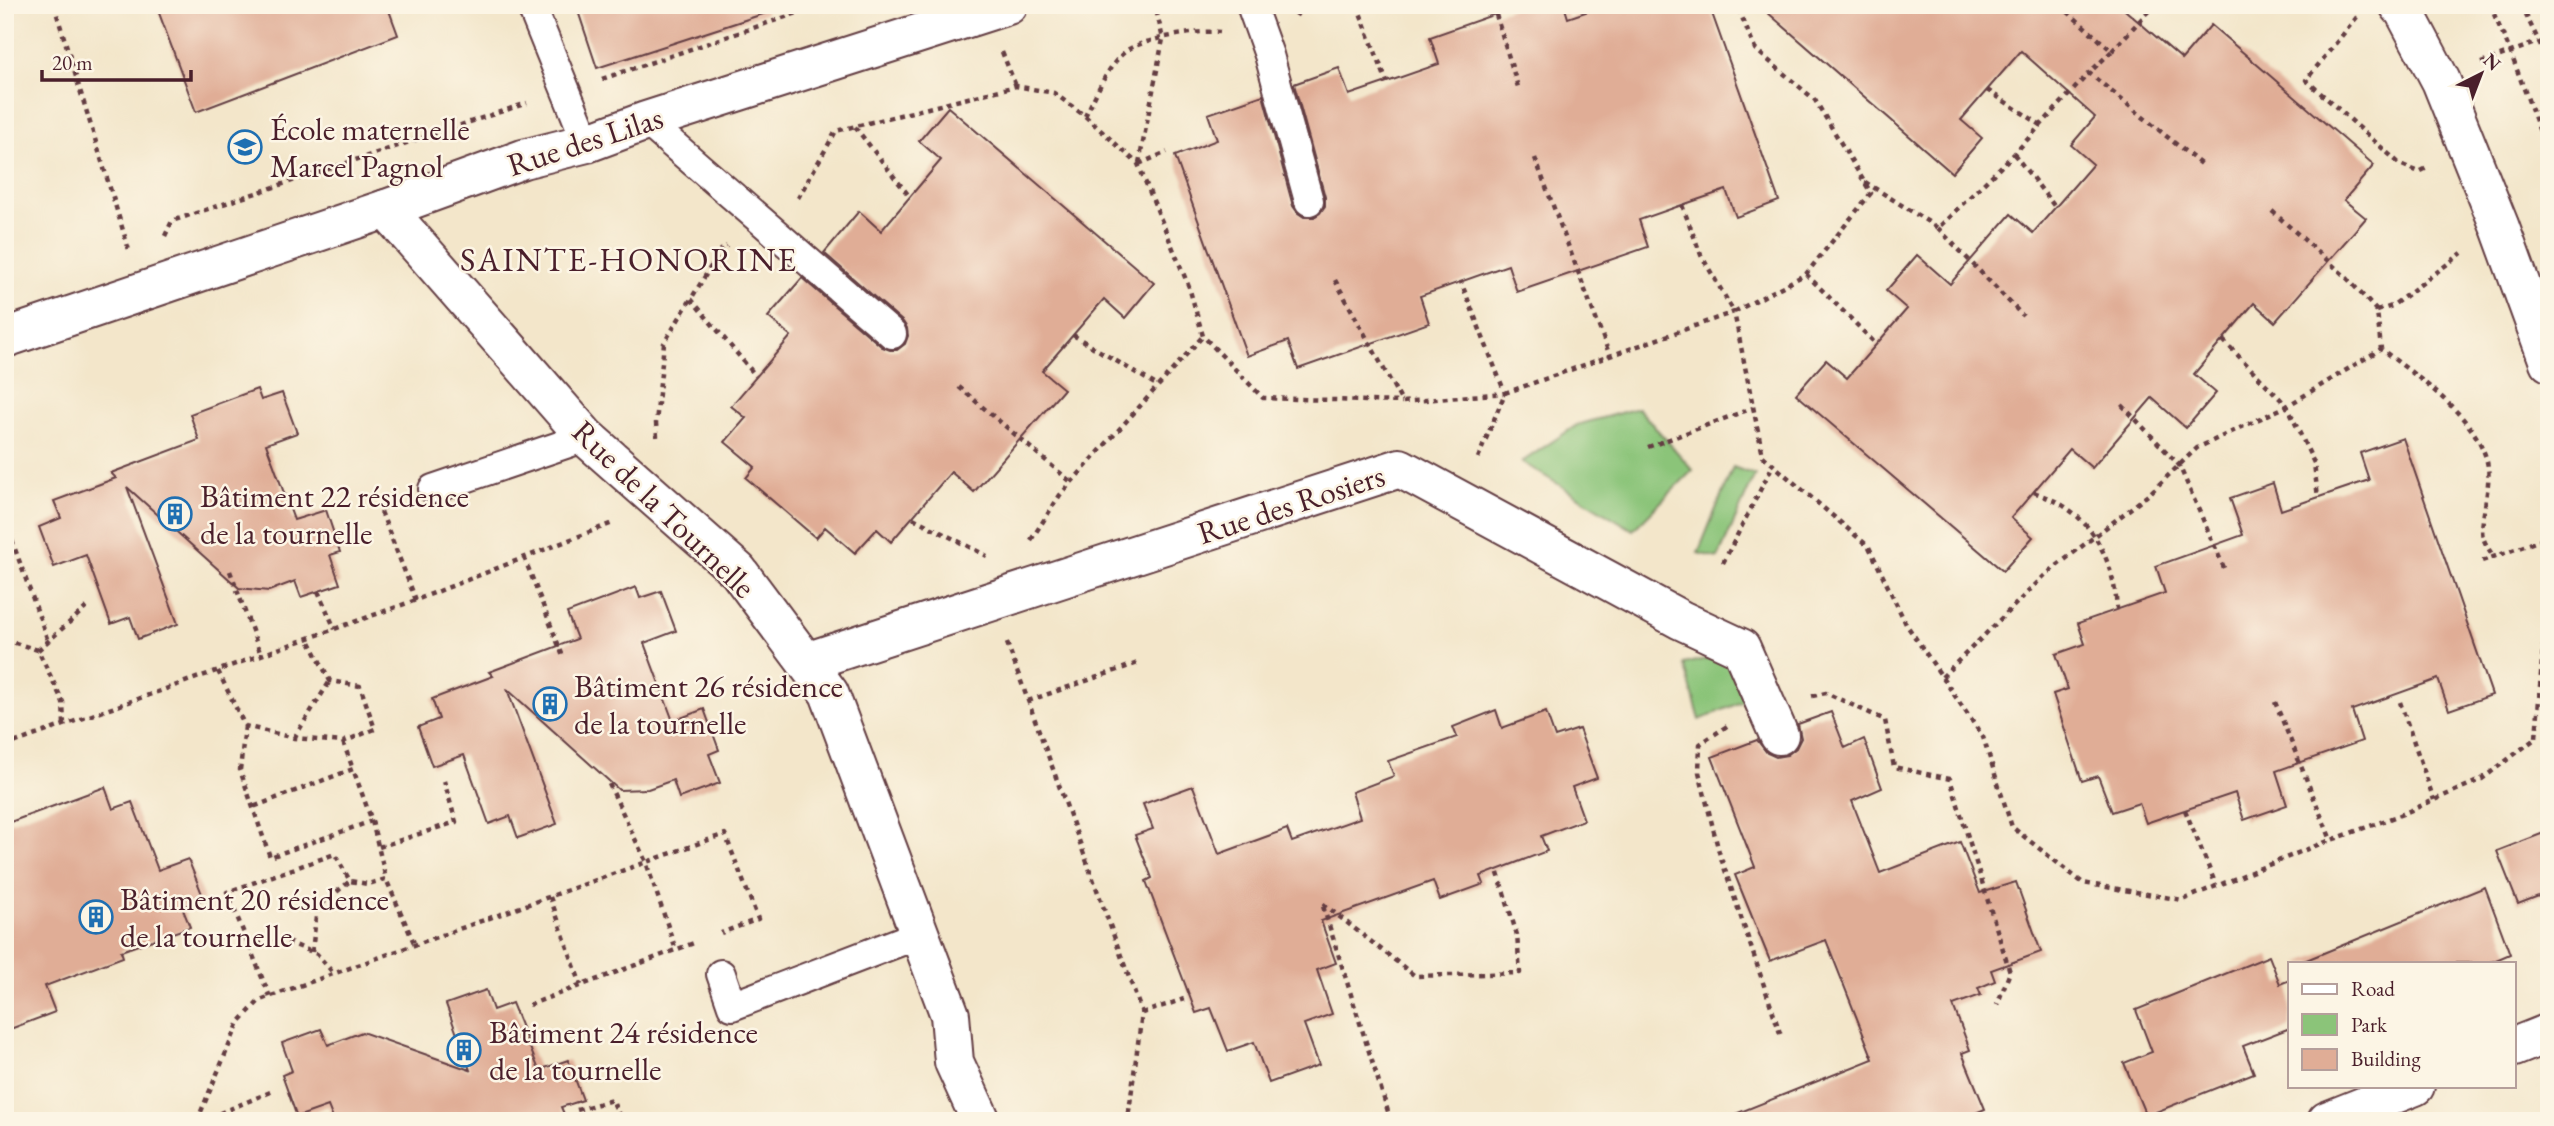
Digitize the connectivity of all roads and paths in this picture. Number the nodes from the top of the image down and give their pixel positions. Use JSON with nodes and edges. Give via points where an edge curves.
{"nodes":[{"id":1,"x":54,"y":5,"type":"edge"},
{"id":2,"x":531,"y":5,"type":"edge"},
{"id":3,"x":821,"y":5,"type":"edge"},
{"id":4,"x":1155,"y":5,"type":"edge"},
{"id":5,"x":1251,"y":5,"type":"edge"},
{"id":6,"x":1357,"y":5,"type":"edge"},
{"id":7,"x":1493,"y":5,"type":"edge"},
{"id":8,"x":1737,"y":5,"type":"edge"},
{"id":9,"x":2060,"y":5,"type":"edge"},
{"id":10,"x":2144,"y":5,"type":"edge"},
{"id":11,"x":2399,"y":5,"type":"edge"},
{"id":12,"x":2490,"y":5,"type":"edge"},
{"id":13,"x":2521,"y":5,"type":"edge"},
{"id":14,"x":2152,"y":7,"type":"edge"},
{"id":15,"x":992,"y":8,"type":"edge"},
{"id":16,"x":2359,"y":15,"type":"dead end"},
{"id":17,"x":1163,"y":38,"type":"junction"},
{"id":18,"x":2538,"y":42,"type":"junction"},
{"id":19,"x":2112,"y":51,"type":"junction"},
{"id":20,"x":2510,"y":51,"type":"junction"},
{"id":21,"x":1269,"y":55,"type":"junction"},
{"id":22,"x":2549,"y":62,"type":"edge"},
{"id":23,"x":2478,"y":65,"type":"dead end"},
{"id":24,"x":2089,"y":73,"type":"junction"},
{"id":25,"x":1387,"y":82,"type":"dead end"},
{"id":26,"x":1518,"y":87,"type":"dead end"},
{"id":27,"x":566,"y":90,"type":"junction"},
{"id":28,"x":1987,"y":90,"type":"dead end"},
{"id":29,"x":1084,"y":116,"type":"junction"},
{"id":30,"x":646,"y":121,"type":"junction"},
{"id":31,"x":2041,"y":125,"type":"junction"},
{"id":32,"x":855,"y":127,"type":"junction"},
{"id":33,"x":587,"y":143,"type":"junction"},
{"id":34,"x":1167,"y":152,"type":"dead end"},
{"id":35,"x":2014,"y":154,"type":"junction"},
{"id":36,"x":2549,"y":156,"type":"edge"},
{"id":37,"x":1535,"y":158,"type":"dead end"},
{"id":38,"x":1138,"y":164,"type":"junction"},
{"id":39,"x":2433,"y":165,"type":"dead end"},
{"id":40,"x":2203,"y":166,"type":"dead end"},
{"id":41,"x":1864,"y":181,"type":"junction"},
{"id":42,"x":910,"y":197,"type":"dead end"},
{"id":43,"x":1309,"y":201,"type":"dead end"},
{"id":44,"x":1682,"y":205,"type":"dead end"},
{"id":45,"x":2055,"y":207,"type":"dead end"},
{"id":46,"x":386,"y":209,"type":"junction"},
{"id":47,"x":2272,"y":211,"type":"dead end"},
{"id":48,"x":761,"y":220,"type":"junction"},
{"id":49,"x":2499,"y":225,"type":"junction"},
{"id":50,"x":1938,"y":228,"type":"junction"},
{"id":51,"x":1806,"y":274,"type":"junction"},
{"id":52,"x":1335,"y":280,"type":"dead end"},
{"id":53,"x":1461,"y":282,"type":"dead end"},
{"id":54,"x":142,"y":291,"type":"junction"},
{"id":55,"x":691,"y":299,"type":"junction"},
{"id":56,"x":2377,"y":311,"type":"junction"},
{"id":57,"x":1734,"y":312,"type":"junction"},
{"id":58,"x":2023,"y":316,"type":"dead end"},
{"id":59,"x":892,"y":334,"type":"dead end"},
{"id":60,"x":1073,"y":335,"type":"dead end"},
{"id":61,"x":1203,"y":336,"type":"junction"},
{"id":62,"x":5,"y":338,"type":"edge"},
{"id":63,"x":2223,"y":340,"type":"dead end"},
{"id":64,"x":1876,"y":344,"type":"dead end"},
{"id":65,"x":2381,"y":349,"type":"junction"},
{"id":66,"x":1610,"y":356,"type":"junction"},
{"id":67,"x":2549,"y":362,"type":"edge"},
{"id":68,"x":756,"y":376,"type":"dead end"},
{"id":69,"x":1158,"y":386,"type":"junction"},
{"id":70,"x":959,"y":387,"type":"dead end"},
{"id":71,"x":1505,"y":393,"type":"junction"},
{"id":72,"x":1402,"y":402,"type":"junction"},
{"id":73,"x":2122,"y":405,"type":"dead end"},
{"id":74,"x":2287,"y":406,"type":"junction"},
{"id":75,"x":1753,"y":408,"type":"junction"},
{"id":76,"x":586,"y":437,"type":"junction"},
{"id":77,"x":1648,"y":447,"type":"dead end"},
{"id":78,"x":1773,"y":465,"type":"junction"},
{"id":79,"x":2179,"y":465,"type":"junction"},
{"id":80,"x":1071,"y":482,"type":"junction"},
{"id":81,"x":433,"y":489,"type":"joint"},
{"id":82,"x":2034,"y":492,"type":"dead end"},
{"id":83,"x":2318,"y":498,"type":"dead end"},
{"id":84,"x":1461,"y":501,"type":"junction"},
{"id":85,"x":662,"y":503,"type":"junction"},
{"id":86,"x":913,"y":518,"type":"dead end"},
{"id":87,"x":5,"y":521,"type":"edge"},
{"id":88,"x":2096,"y":536,"type":"junction"},
{"id":89,"x":2549,"y":537,"type":"edge"},
{"id":90,"x":964,"y":544,"type":"dead end"},
{"id":91,"x":2493,"y":556,"type":"junction"},
{"id":92,"x":524,"y":557,"type":"junction"},
{"id":93,"x":2482,"y":561,"type":"dead end"},
{"id":94,"x":1723,"y":563,"type":"dead end"},
{"id":95,"x":230,"y":570,"type":"dead end"},
{"id":96,"x":2225,"y":570,"type":"dead end"},
{"id":97,"x":2549,"y":570,"type":"edge"},
{"id":98,"x":318,"y":591,"type":"dead end"},
{"id":99,"x":416,"y":600,"type":"junction"},
{"id":100,"x":992,"y":601,"type":"junction"},
{"id":101,"x":88,"y":606,"type":"dead end"},
{"id":102,"x":2117,"y":609,"type":"dead end"},
{"id":103,"x":335,"y":629,"type":"junction"},
{"id":104,"x":308,"y":638,"type":"junction"},
{"id":105,"x":48,"y":641,"type":"junction"},
{"id":106,"x":5,"y":643,"type":"edge"},
{"id":107,"x":38,"y":650,"type":"junction"},
{"id":108,"x":261,"y":655,"type":"junction"},
{"id":109,"x":564,"y":659,"type":"dead end"},
{"id":110,"x":806,"y":662,"type":"junction"},
{"id":111,"x":1141,"y":662,"type":"dead end"},
{"id":112,"x":218,"y":671,"type":"junction"},
{"id":113,"x":1942,"y":677,"type":"junction"},
{"id":114,"x":330,"y":681,"type":"junction"},
{"id":115,"x":1028,"y":701,"type":"junction"},
{"id":116,"x":2275,"y":702,"type":"dead end"},
{"id":117,"x":2400,"y":702,"type":"dead end"},
{"id":118,"x":1770,"y":714,"type":"junction"},
{"id":119,"x":64,"y":725,"type":"junction"},
{"id":120,"x":245,"y":726,"type":"junction"},
{"id":121,"x":294,"y":738,"type":"junction"},
{"id":122,"x":343,"y":742,"type":"junction"},
{"id":123,"x":5,"y":746,"type":"edge"},
{"id":124,"x":353,"y":769,"type":"junction"},
{"id":125,"x":444,"y":781,"type":"dead end"},
{"id":126,"x":609,"y":784,"type":"dead end"},
{"id":127,"x":2434,"y":800,"type":"junction"},
{"id":128,"x":253,"y":807,"type":"junction"},
{"id":129,"x":2185,"y":810,"type":"dead end"},
{"id":130,"x":372,"y":821,"type":"junction"},
{"id":131,"x":2331,"y":840,"type":"junction"},
{"id":132,"x":379,"y":847,"type":"junction"},
{"id":133,"x":646,"y":862,"type":"junction"},
{"id":134,"x":1497,"y":870,"type":"dead end"},
{"id":135,"x":386,"y":879,"type":"junction"},
{"id":136,"x":350,"y":881,"type":"junction"},
{"id":137,"x":2216,"y":885,"type":"junction"},
{"id":138,"x":550,"y":897,"type":"junction"},
{"id":139,"x":920,"y":934,"type":"junction"},
{"id":140,"x":711,"y":937,"type":"dead end"},
{"id":141,"x":247,"y":941,"type":"junction"},
{"id":142,"x":699,"y":941,"type":"dead end"},
{"id":143,"x":415,"y":945,"type":"junction"},
{"id":144,"x":676,"y":950,"type":"junction"},
{"id":145,"x":312,"y":952,"type":"junction"},
{"id":146,"x":334,"y":974,"type":"junction"},
{"id":147,"x":721,"y":974,"type":"dead end"},
{"id":148,"x":581,"y":985,"type":"junction"},
{"id":149,"x":270,"y":997,"type":"junction"},
{"id":150,"x":1184,"y":999,"type":"dead end"},
{"id":151,"x":529,"y":1005,"type":"dead end"},
{"id":152,"x":1997,"y":1005,"type":"dead end"},
{"id":153,"x":1142,"y":1013,"type":"junction"},
{"id":154,"x":2549,"y":1033,"type":"edge"},
{"id":155,"x":1781,"y":1036,"type":"dead end"},
{"id":156,"x":2516,"y":1046,"type":"edge"},
{"id":157,"x":2410,"y":1088,"type":"edge"},
{"id":158,"x":273,"y":1091,"type":"dead end"},
{"id":159,"x":577,"y":1110,"type":"dead end"},
{"id":160,"x":661,"y":1116,"type":"dead end"},
{"id":161,"x":199,"y":1121,"type":"edge"},
{"id":162,"x":622,"y":1121,"type":"edge"},
{"id":163,"x":648,"y":1121,"type":"edge"},
{"id":164,"x":981,"y":1121,"type":"edge"},
{"id":165,"x":1130,"y":1121,"type":"edge"},
{"id":166,"x":1391,"y":1121,"type":"edge"},
{"id":167,"x":2327,"y":1121,"type":"edge"}],
"edges":[{"from":1,"to":54,"type":"path"},
{"from":2,"to":27,"type":"lane"},
{"from":3,"to":27,"type":"path"},
{"from":4,"to":17,"type":"path"},
{"from":5,"to":21,"type":"lane"},
{"from":6,"to":25,"type":"path"},
{"from":7,"to":26,"type":"path"},
{"from":8,"to":41,"type":"path","via":[[1755,50],[1815,100]]},
{"from":9,"to":19,"type":"path"},
{"from":10,"to":14,"type":"path"},
{"from":11,"to":49,"type":"street","via":[[2441,81]]},
{"from":12,"to":20,"type":"path"},
{"from":13,"to":18,"type":"path"},
{"from":14,"to":19,"type":"path"},
{"from":15,"to":30,"type":"street","name":"Rue des Lilas"},
{"from":16,"to":39,"type":"path","via":[[2306,80],[2400,164],[2419,172]]},
{"from":17,"to":21,"type":"path","via":[[1202,30],[1232,33]]},
{"from":17,"to":29,"type":"path","via":[[1128,49],[1109,71]]},
{"from":17,"to":38,"type":"path"},
{"from":18,"to":20,"type":"path"},
{"from":18,"to":22,"type":"path"},
{"from":19,"to":24,"type":"path"},
{"from":20,"to":23,"type":"path"},
{"from":20,"to":36,"type":"path"},
{"from":21,"to":43,"type":"lane"},
{"from":24,"to":31,"type":"path"},
{"from":24,"to":40,"type":"path"},
{"from":27,"to":33,"type":"lane"},
{"from":27,"to":54,"type":"path","via":[[172,221]]},
{"from":28,"to":31,"type":"path"},
{"from":29,"to":32,"type":"path","via":[[1054,93],[1016,86]]},
{"from":29,"to":38,"type":"path"},
{"from":30,"to":33,"type":"street","name":"Rue des Lilas"},
{"from":30,"to":48,"type":"lane"},
{"from":31,"to":35,"type":"path"},
{"from":32,"to":42,"type":"path"},
{"from":32,"to":48,"type":"path","via":[[836,131],[796,202]]},
{"from":33,"to":46,"type":"street","name":"Rue des Lilas","via":[[523,159]]},
{"from":34,"to":38,"type":"path"},
{"from":35,"to":45,"type":"path"},
{"from":35,"to":50,"type":"path"},
{"from":37,"to":66,"type":"path"},
{"from":38,"to":61,"type":"path","via":[[1189,287]]},
{"from":41,"to":50,"type":"path"},
{"from":41,"to":51,"type":"path","via":[[1871,193]]},
{"from":44,"to":57,"type":"path","via":[[1701,255]]},
{"from":46,"to":54,"type":"street","name":"Rue des Lilas"},
{"from":46,"to":76,"type":"street","name":"Rue de la Tournelle"},
{"from":47,"to":56,"type":"path"},
{"from":48,"to":55,"type":"path","via":[[721,250]]},
{"from":48,"to":59,"type":"lane"},
{"from":49,"to":56,"type":"path","via":[[2392,306]]},
{"from":49,"to":67,"type":"street"},
{"from":50,"to":58,"type":"path"},
{"from":51,"to":57,"type":"path"},
{"from":51,"to":64,"type":"path"},
{"from":52,"to":72,"type":"path"},
{"from":53,"to":71,"type":"path"},
{"from":54,"to":62,"type":"street","name":"Rue des Lilas"},
{"from":55,"to":68,"type":"path"},
{"from":55,"to":85,"type":"path","via":[[664,342],[656,424]]},
{"from":56,"to":65,"type":"path"},
{"from":57,"to":66,"type":"path"},
{"from":57,"to":75,"type":"path"},
{"from":60,"to":69,"type":"path"},
{"from":61,"to":69,"type":"path"},
{"from":61,"to":72,"type":"path","via":[[1263,398]]},
{"from":63,"to":74,"type":"path"},
{"from":65,"to":74,"type":"path"},
{"from":65,"to":91,"type":"path","via":[[2429,386],[2473,430],[2488,466],[2482,536]]},
{"from":66,"to":71,"type":"path"},
{"from":69,"to":80,"type":"path"},
{"from":70,"to":80,"type":"path"},
{"from":71,"to":72,"type":"path"},
{"from":71,"to":84,"type":"path"},
{"from":73,"to":79,"type":"path"},
{"from":74,"to":79,"type":"path","via":[[2197,448]]},
{"from":74,"to":83,"type":"path","via":[[2314,463]]},
{"from":75,"to":77,"type":"path"},
{"from":75,"to":78,"type":"path","via":[[1763,456]]},
{"from":76,"to":81,"type":"lane"},
{"from":76,"to":85,"type":"street","name":"Rue de la Tournelle"},
{"from":78,"to":94,"type":"path"},
{"from":78,"to":113,"type":"path","via":[[1870,547],[1906,624]]},
{"from":79,"to":88,"type":"path"},
{"from":79,"to":96,"type":"path"},
{"from":80,"to":100,"type":"path"},
{"from":81,"to":99,"type":"path","via":[[380,509]]},
{"from":82,"to":88,"type":"path","via":[[2068,508]]},
{"from":84,"to":100,"type":"street","name":"Rue des Rosiers","via":[[1400,468]]},
{"from":84,"to":118,"type":"street","name":"Rue des Rosiers","via":[[1741,648]]},
{"from":85,"to":92,"type":"path"},
{"from":85,"to":110,"type":"street","name":"Rue de la Tournelle","via":[[738,571]]},
{"from":86,"to":90,"type":"path"},
{"from":87,"to":105,"type":"path"},
{"from":88,"to":102,"type":"path","via":[[2116,589]]},
{"from":88,"to":113,"type":"path","via":[[2045,575]]},
{"from":89,"to":91,"type":"path"},
{"from":91,"to":93,"type":"path"},
{"from":92,"to":99,"type":"path"},
{"from":92,"to":109,"type":"path"},
{"from":95,"to":108,"type":"path"},
{"from":97,"to":127,"type":"path","via":[[2536,738],[2482,779]]},
{"from":98,"to":103,"type":"path"},
{"from":99,"to":103,"type":"path"},
{"from":100,"to":110,"type":"street","name":"Rue des Rosiers"},
{"from":100,"to":115,"type":"path"},
{"from":101,"to":105,"type":"path"},
{"from":103,"to":104,"type":"path"},
{"from":104,"to":108,"type":"path"},
{"from":104,"to":114,"type":"path"},
{"from":105,"to":107,"type":"path"},
{"from":106,"to":107,"type":"path"},
{"from":107,"to":119,"type":"path","via":[[63,702]]},
{"from":108,"to":112,"type":"path"},
{"from":110,"to":139,"type":"street","name":"Rue de la Tournelle","via":[[829,693]]},
{"from":111,"to":115,"type":"path"},
{"from":112,"to":119,"type":"path"},
{"from":112,"to":120,"type":"path"},
{"from":113,"to":137,"type":"path","via":[[1983,737],[2012,827],[2083,883],[2182,900]]},
{"from":114,"to":121,"type":"path"},
{"from":114,"to":122,"type":"path","via":[[360,686],[375,729]]},
{"from":115,"to":153,"type":"path"},
{"from":116,"to":131,"type":"path"},
{"from":117,"to":127,"type":"path"},
{"from":118,"to":152,"type":"path","via":[[1826,693],[1885,720],[1894,767],[1950,779],[2010,972]]},
{"from":118,"to":155,"type":"path","via":[[1700,744],[1699,772],[1719,852]]},
{"from":119,"to":123,"type":"path"},
{"from":120,"to":121,"type":"path"},
{"from":120,"to":128,"type":"path","via":[[240,770]]},
{"from":121,"to":122,"type":"path"},
{"from":122,"to":124,"type":"path"},
{"from":124,"to":128,"type":"path"},
{"from":124,"to":130,"type":"path"},
{"from":125,"to":132,"type":"path","via":[[456,822]]},
{"from":126,"to":133,"type":"path"},
{"from":127,"to":131,"type":"path"},
{"from":128,"to":130,"type":"path","via":[[270,857]]},
{"from":129,"to":137,"type":"path"},
{"from":130,"to":132,"type":"path"},
{"from":131,"to":137,"type":"path"},
{"from":132,"to":135,"type":"path"},
{"from":133,"to":138,"type":"path"},
{"from":133,"to":140,"type":"path","via":[[725,834],[758,919]]},
{"from":133,"to":144,"type":"path"},
{"from":134,"to":166,"type":"path","via":[[1517,935],[1520,973],[1415,976],[1322,903]]},
{"from":135,"to":136,"type":"path","via":[[368,884]]},
{"from":135,"to":143,"type":"path"},
{"from":136,"to":141,"type":"path","via":[[335,854],[226,892]]},
{"from":136,"to":145,"type":"path","via":[[317,908]]},
{"from":138,"to":143,"type":"path"},
{"from":138,"to":148,"type":"path"},
{"from":139,"to":147,"type":"lane","via":[[732,1006]]},
{"from":139,"to":164,"type":"street","name":"Rue de la Tournelle","via":[[950,1015],[954,1062]]},
{"from":141,"to":145,"type":"path","via":[[290,943]]},
{"from":141,"to":149,"type":"path"},
{"from":142,"to":144,"type":"path"},
{"from":143,"to":146,"type":"path"},
{"from":144,"to":148,"type":"path"},
{"from":145,"to":146,"type":"path"},
{"from":146,"to":149,"type":"path"},
{"from":148,"to":151,"type":"path"},
{"from":149,"to":161,"type":"path","via":[[260,1000],[239,1022]]},
{"from":150,"to":153,"type":"path"},
{"from":153,"to":165,"type":"path"},
{"from":154,"to":156,"type":"street"},
{"from":157,"to":167,"type":"street"},
{"from":158,"to":161,"type":"path"},
{"from":159,"to":162,"type":"path","via":[[612,1100]]},
{"from":160,"to":163,"type":"path"}]}
